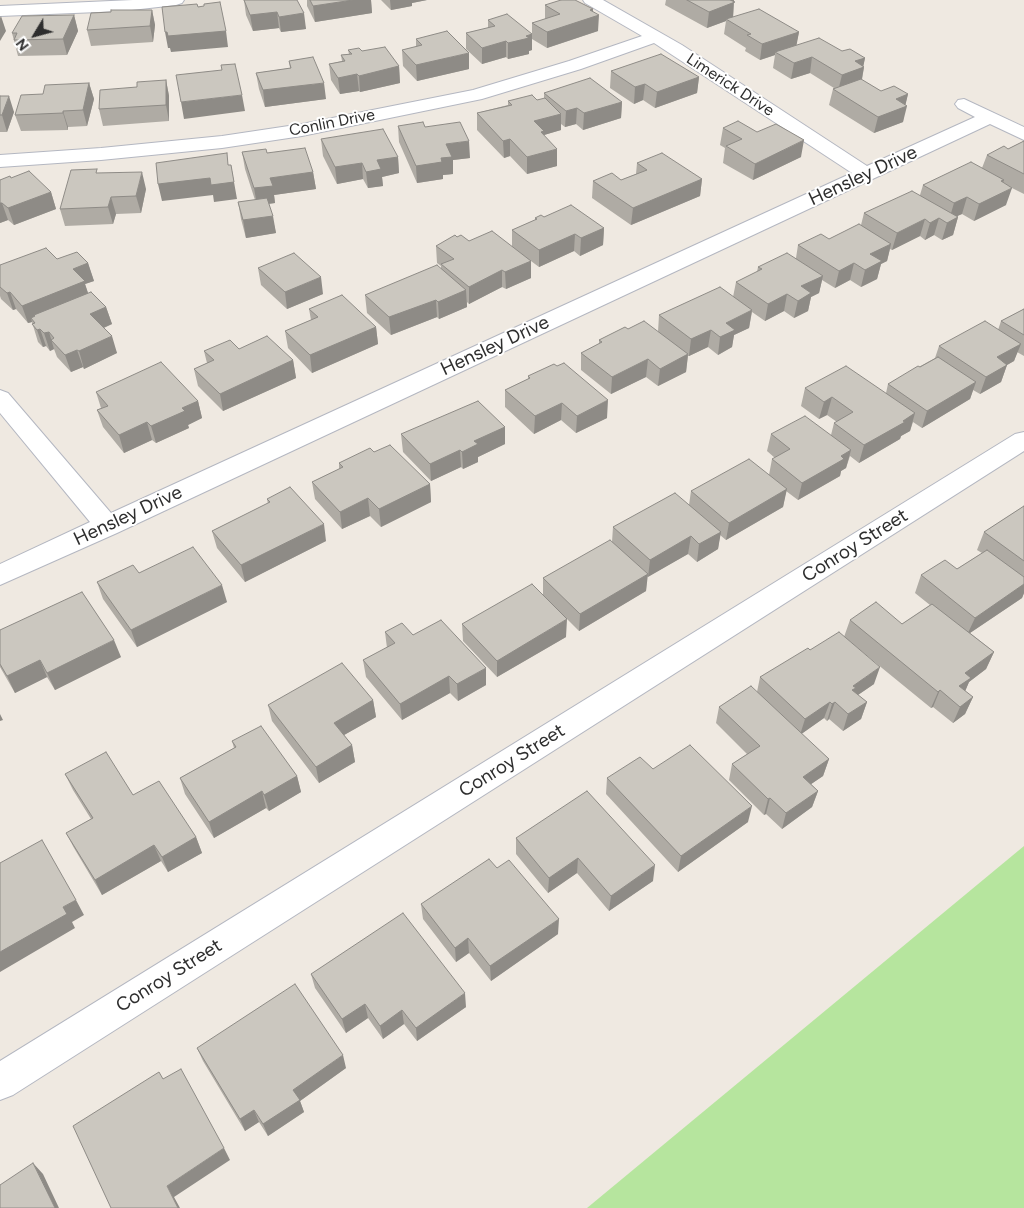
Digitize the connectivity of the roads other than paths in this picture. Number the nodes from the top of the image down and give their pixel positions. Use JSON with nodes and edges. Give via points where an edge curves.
{"nodes":[{"id":1,"x":176,"y":0,"type":"edge"},
{"id":2,"x":591,"y":0,"type":"edge"},
{"id":3,"x":0,"y":11,"type":"edge"},
{"id":4,"x":655,"y":37,"type":"junction"},
{"id":5,"x":964,"y":104,"type":"dead end"},
{"id":6,"x":990,"y":117,"type":"junction"},
{"id":7,"x":1024,"y":134,"type":"edge"},
{"id":8,"x":0,"y":161,"type":"edge"},
{"id":9,"x":866,"y":174,"type":"junction"},
{"id":10,"x":0,"y":398,"type":"edge"},
{"id":11,"x":1024,"y":440,"type":"edge"},
{"id":12,"x":108,"y":526,"type":"junction"},
{"id":13,"x":0,"y":575,"type":"edge"},
{"id":14,"x":0,"y":1082,"type":"edge"}],
"edges":[{"from":1,"to":3,"type":"street","via":[[123,6]]},
{"from":2,"to":4,"type":"street","name":"Limerick Drive"},
{"from":4,"to":8,"type":"street","name":"Conlin Drive","via":[[575,66],[476,95],[302,130],[222,142]]},
{"from":4,"to":9,"type":"street","name":"Limerick Drive"},
{"from":5,"to":6,"type":"street"},
{"from":6,"to":7,"type":"street"},
{"from":6,"to":9,"type":"street","name":"Hensley Drive"},
{"from":9,"to":12,"type":"street","name":"Hensley Drive"},
{"from":10,"to":12,"type":"street"},
{"from":11,"to":14,"type":"street","name":"Conroy Street"},
{"from":12,"to":13,"type":"street","name":"Hensley Drive"}]}
